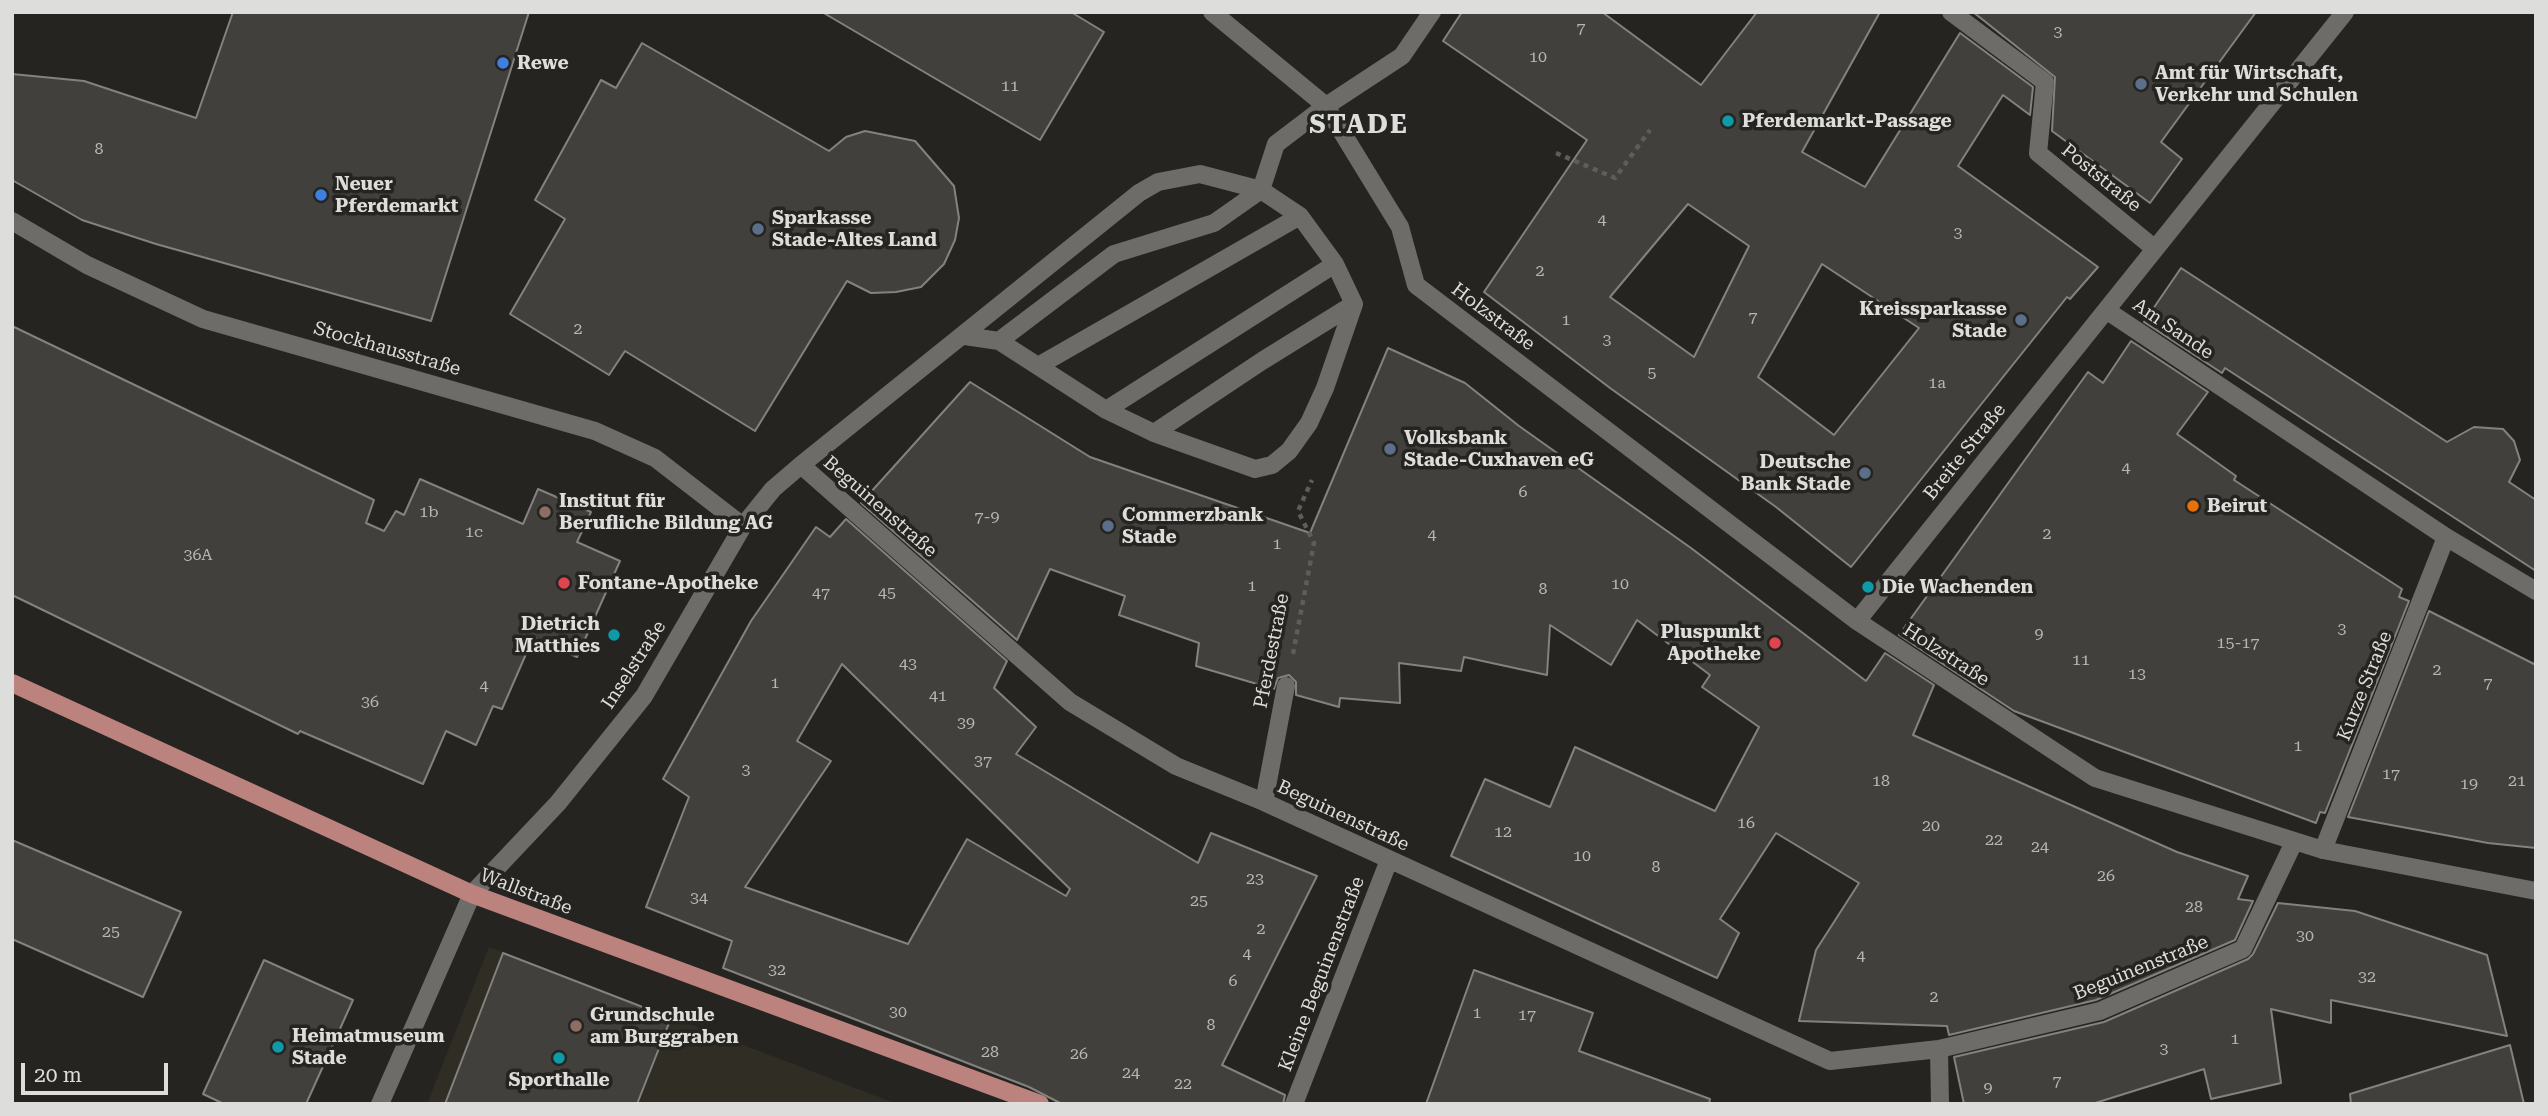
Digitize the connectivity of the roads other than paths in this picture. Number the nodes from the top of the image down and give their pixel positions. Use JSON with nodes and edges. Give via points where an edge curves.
{"nodes":[{"id":1,"x":1212,"y":12,"type":"edge"},
{"id":2,"x":1432,"y":12,"type":"edge"},
{"id":3,"x":1951,"y":12,"type":"edge"},
{"id":4,"x":2345,"y":12,"type":"edge"},
{"id":5,"x":1326,"y":106,"type":"junction"},
{"id":6,"x":1261,"y":190,"type":"junction"},
{"id":7,"x":1300,"y":216,"type":"junction"},
{"id":8,"x":12,"y":221,"type":"edge"},
{"id":9,"x":2154,"y":248,"type":"junction"},
{"id":10,"x":1335,"y":264,"type":"junction"},
{"id":11,"x":1354,"y":304,"type":"junction"},
{"id":12,"x":2106,"y":310,"type":"junction"},
{"id":13,"x":965,"y":336,"type":"junction"},
{"id":14,"x":999,"y":341,"type":"junction"},
{"id":15,"x":1038,"y":366,"type":"junction"},
{"id":16,"x":1106,"y":410,"type":"junction"},
{"id":17,"x":1154,"y":433,"type":"junction"},
{"id":18,"x":801,"y":465,"type":"junction"},
{"id":19,"x":743,"y":526,"type":"junction"},
{"id":20,"x":2446,"y":537,"type":"junction"},
{"id":21,"x":2536,"y":591,"type":"edge"},
{"id":22,"x":1857,"y":621,"type":"junction"},
{"id":23,"x":12,"y":683,"type":"edge"},
{"id":24,"x":1286,"y":686,"type":"road end"},
{"id":25,"x":1264,"y":802,"type":"junction"},
{"id":26,"x":2294,"y":842,"type":"junction"},
{"id":27,"x":2323,"y":850,"type":"junction"},
{"id":28,"x":1389,"y":860,"type":"junction"},
{"id":29,"x":2536,"y":891,"type":"edge"},
{"id":30,"x":472,"y":894,"type":"junction"},
{"id":31,"x":1939,"y":1049,"type":"junction"},
{"id":32,"x":380,"y":1104,"type":"edge"},
{"id":33,"x":1040,"y":1104,"type":"edge"},
{"id":34,"x":1294,"y":1104,"type":"edge"},
{"id":35,"x":1940,"y":1104,"type":"edge"}],
"edges":[{"from":1,"to":5,"type":"street"},
{"from":2,"to":5,"type":"street","via":[[1402,56]]},
{"from":3,"to":9,"type":"street","name":"Poststraße","via":[[2045,82],[2038,153]]},
{"from":4,"to":9,"type":"street","name":"Am Sande"},
{"from":5,"to":6,"type":"street","via":[[1276,144]]},
{"from":5,"to":22,"type":"street","name":"Holzstraße","via":[[1400,228],[1416,285]]},
{"from":6,"to":7,"type":"street","name":"Inselstraße"},
{"from":6,"to":13,"type":"street","name":"Inselstraße","via":[[1200,174],[1158,182]]},
{"from":6,"to":14,"type":"street","via":[[1214,223],[1114,254]]},
{"from":7,"to":10,"type":"street"},
{"from":7,"to":15,"type":"street"},
{"from":8,"to":19,"type":"street","name":"Stockhausstraße","via":[[87,265],[203,319],[596,431],[655,458]]},
{"from":9,"to":12,"type":"street","name":"Am Sande"},
{"from":10,"to":11,"type":"street"},
{"from":10,"to":16,"type":"street"},
{"from":11,"to":17,"type":"street"},
{"from":11,"to":17,"type":"street","via":[[1308,423],[1289,451],[1272,465],[1255,468]]},
{"from":12,"to":20,"type":"street","name":"Am Sande"},
{"from":12,"to":22,"type":"street","name":"Breite Straße"},
{"from":13,"to":14,"type":"street"},
{"from":13,"to":18,"type":"street","name":"Inselstraße"},
{"from":14,"to":15,"type":"street"},
{"from":15,"to":16,"type":"street"},
{"from":16,"to":17,"type":"street"},
{"from":18,"to":19,"type":"street","name":"Inselstraße","via":[[773,489]]},
{"from":18,"to":25,"type":"street","name":"Beguinenstraße","via":[[1070,702],[1176,766]]},
{"from":19,"to":30,"type":"street","name":"Inselstraße","via":[[643,696],[558,803]]},
{"from":20,"to":21,"type":"street","name":"Am Sande"},
{"from":20,"to":27,"type":"street","name":"Kurze Straße"},
{"from":22,"to":26,"type":"street","name":"Holzstraße","via":[[2095,778]]},
{"from":23,"to":30,"type":"main road","name":"Wallstraße"},
{"from":24,"to":25,"type":"street","name":"Pferdestraße"},
{"from":25,"to":28,"type":"street","name":"Beguinenstraße"},
{"from":26,"to":27,"type":"street","name":"Holzstraße"},
{"from":26,"to":31,"type":"street","name":"Beguinenstraße","via":[[2243,949],[2100,1011]]},
{"from":27,"to":29,"type":"street","name":"Holzstraße"},
{"from":28,"to":31,"type":"street","name":"Beguinenstraße","via":[[1830,1061]]},
{"from":28,"to":34,"type":"street","name":"Kleine Beguinenstraße"},
{"from":30,"to":32,"type":"street","name":"Inselstraße"},
{"from":30,"to":33,"type":"main road","name":"Wallstraße"},
{"from":31,"to":35,"type":"street"}]}
